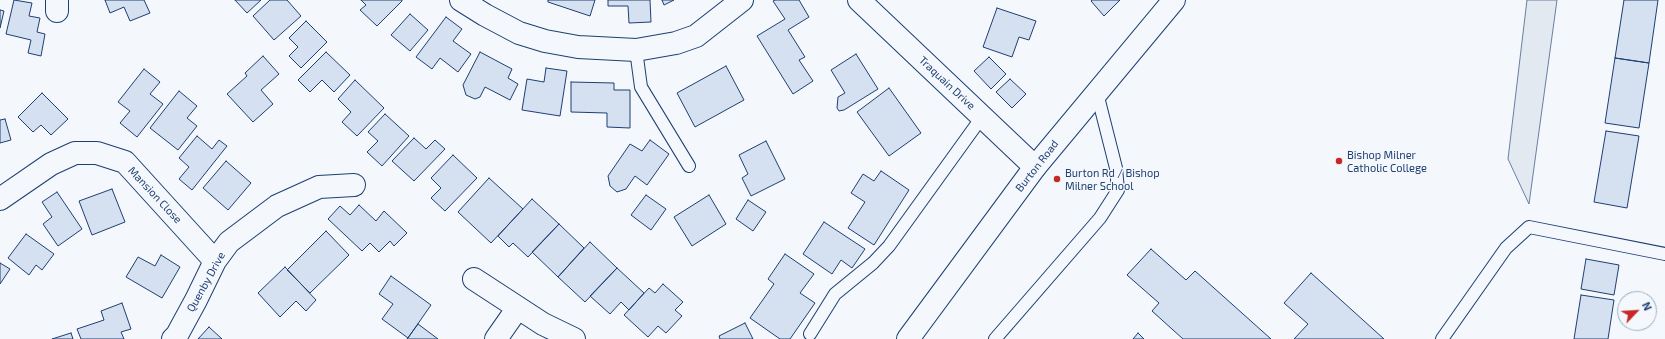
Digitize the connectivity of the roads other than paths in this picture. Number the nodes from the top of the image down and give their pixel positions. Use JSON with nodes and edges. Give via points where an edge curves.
{"nodes":[{"id":1,"x":461,"y":0,"type":"edge"},
{"id":2,"x":742,"y":0,"type":"edge"},
{"id":3,"x":859,"y":0,"type":"edge"},
{"id":4,"x":1174,"y":0,"type":"edge"},
{"id":5,"x":636,"y":50,"type":"junction"},
{"id":6,"x":1097,"y":93,"type":"junction"},
{"id":7,"x":982,"y":117,"type":"junction"},
{"id":8,"x":689,"y":166,"type":"dead end"},
{"id":9,"x":1035,"y":167,"type":"junction"},
{"id":10,"x":354,"y":185,"type":"dead end"},
{"id":11,"x":0,"y":199,"type":"edge"},
{"id":12,"x":1665,"y":254,"type":"edge"},
{"id":13,"x":215,"y":261,"type":"junction"},
{"id":14,"x":474,"y":279,"type":"dead end"},
{"id":15,"x":517,"y":308,"type":"junction"},
{"id":16,"x":810,"y":334,"type":"dead end"},
{"id":17,"x":173,"y":339,"type":"edge"},
{"id":18,"x":496,"y":339,"type":"edge"},
{"id":19,"x":574,"y":339,"type":"edge"},
{"id":20,"x":908,"y":339,"type":"edge"},
{"id":21,"x":995,"y":339,"type":"edge"},
{"id":22,"x":1442,"y":339,"type":"edge"}],
"edges":[{"from":1,"to":5,"type":"street","via":[[519,32],[545,40],[578,47]]},
{"from":2,"to":5,"type":"street","via":[[696,36],[676,43]]},
{"from":3,"to":7,"type":"street","name":"Traquain Drive"},
{"from":4,"to":6,"type":"street","name":"Burton Road"},
{"from":5,"to":8,"type":"lane","via":[[641,87]]},
{"from":6,"to":9,"type":"street","name":"Burton Road"},
{"from":6,"to":21,"type":"lane","via":[[1116,168],[1118,190],[1100,218]]},
{"from":7,"to":9,"type":"street","name":"Traquain Drive"},
{"from":7,"to":16,"type":"lane","via":[[889,246],[873,263],[835,294]]},
{"from":9,"to":20,"type":"street","name":"Burton Road"},
{"from":10,"to":13,"type":"street","name":"Quenby Drive","via":[[319,187],[277,206],[229,242]]},
{"from":11,"to":13,"type":"street","name":"Mansion Close","via":[[51,164],[74,153],[97,153],[124,162]]},
{"from":12,"to":22,"type":"lane","via":[[1529,227],[1506,248]]},
{"from":13,"to":17,"type":"street","name":"Quenby Drive"},
{"from":14,"to":15,"type":"street"},
{"from":15,"to":18,"type":"street"},
{"from":15,"to":19,"type":"street"}]}
